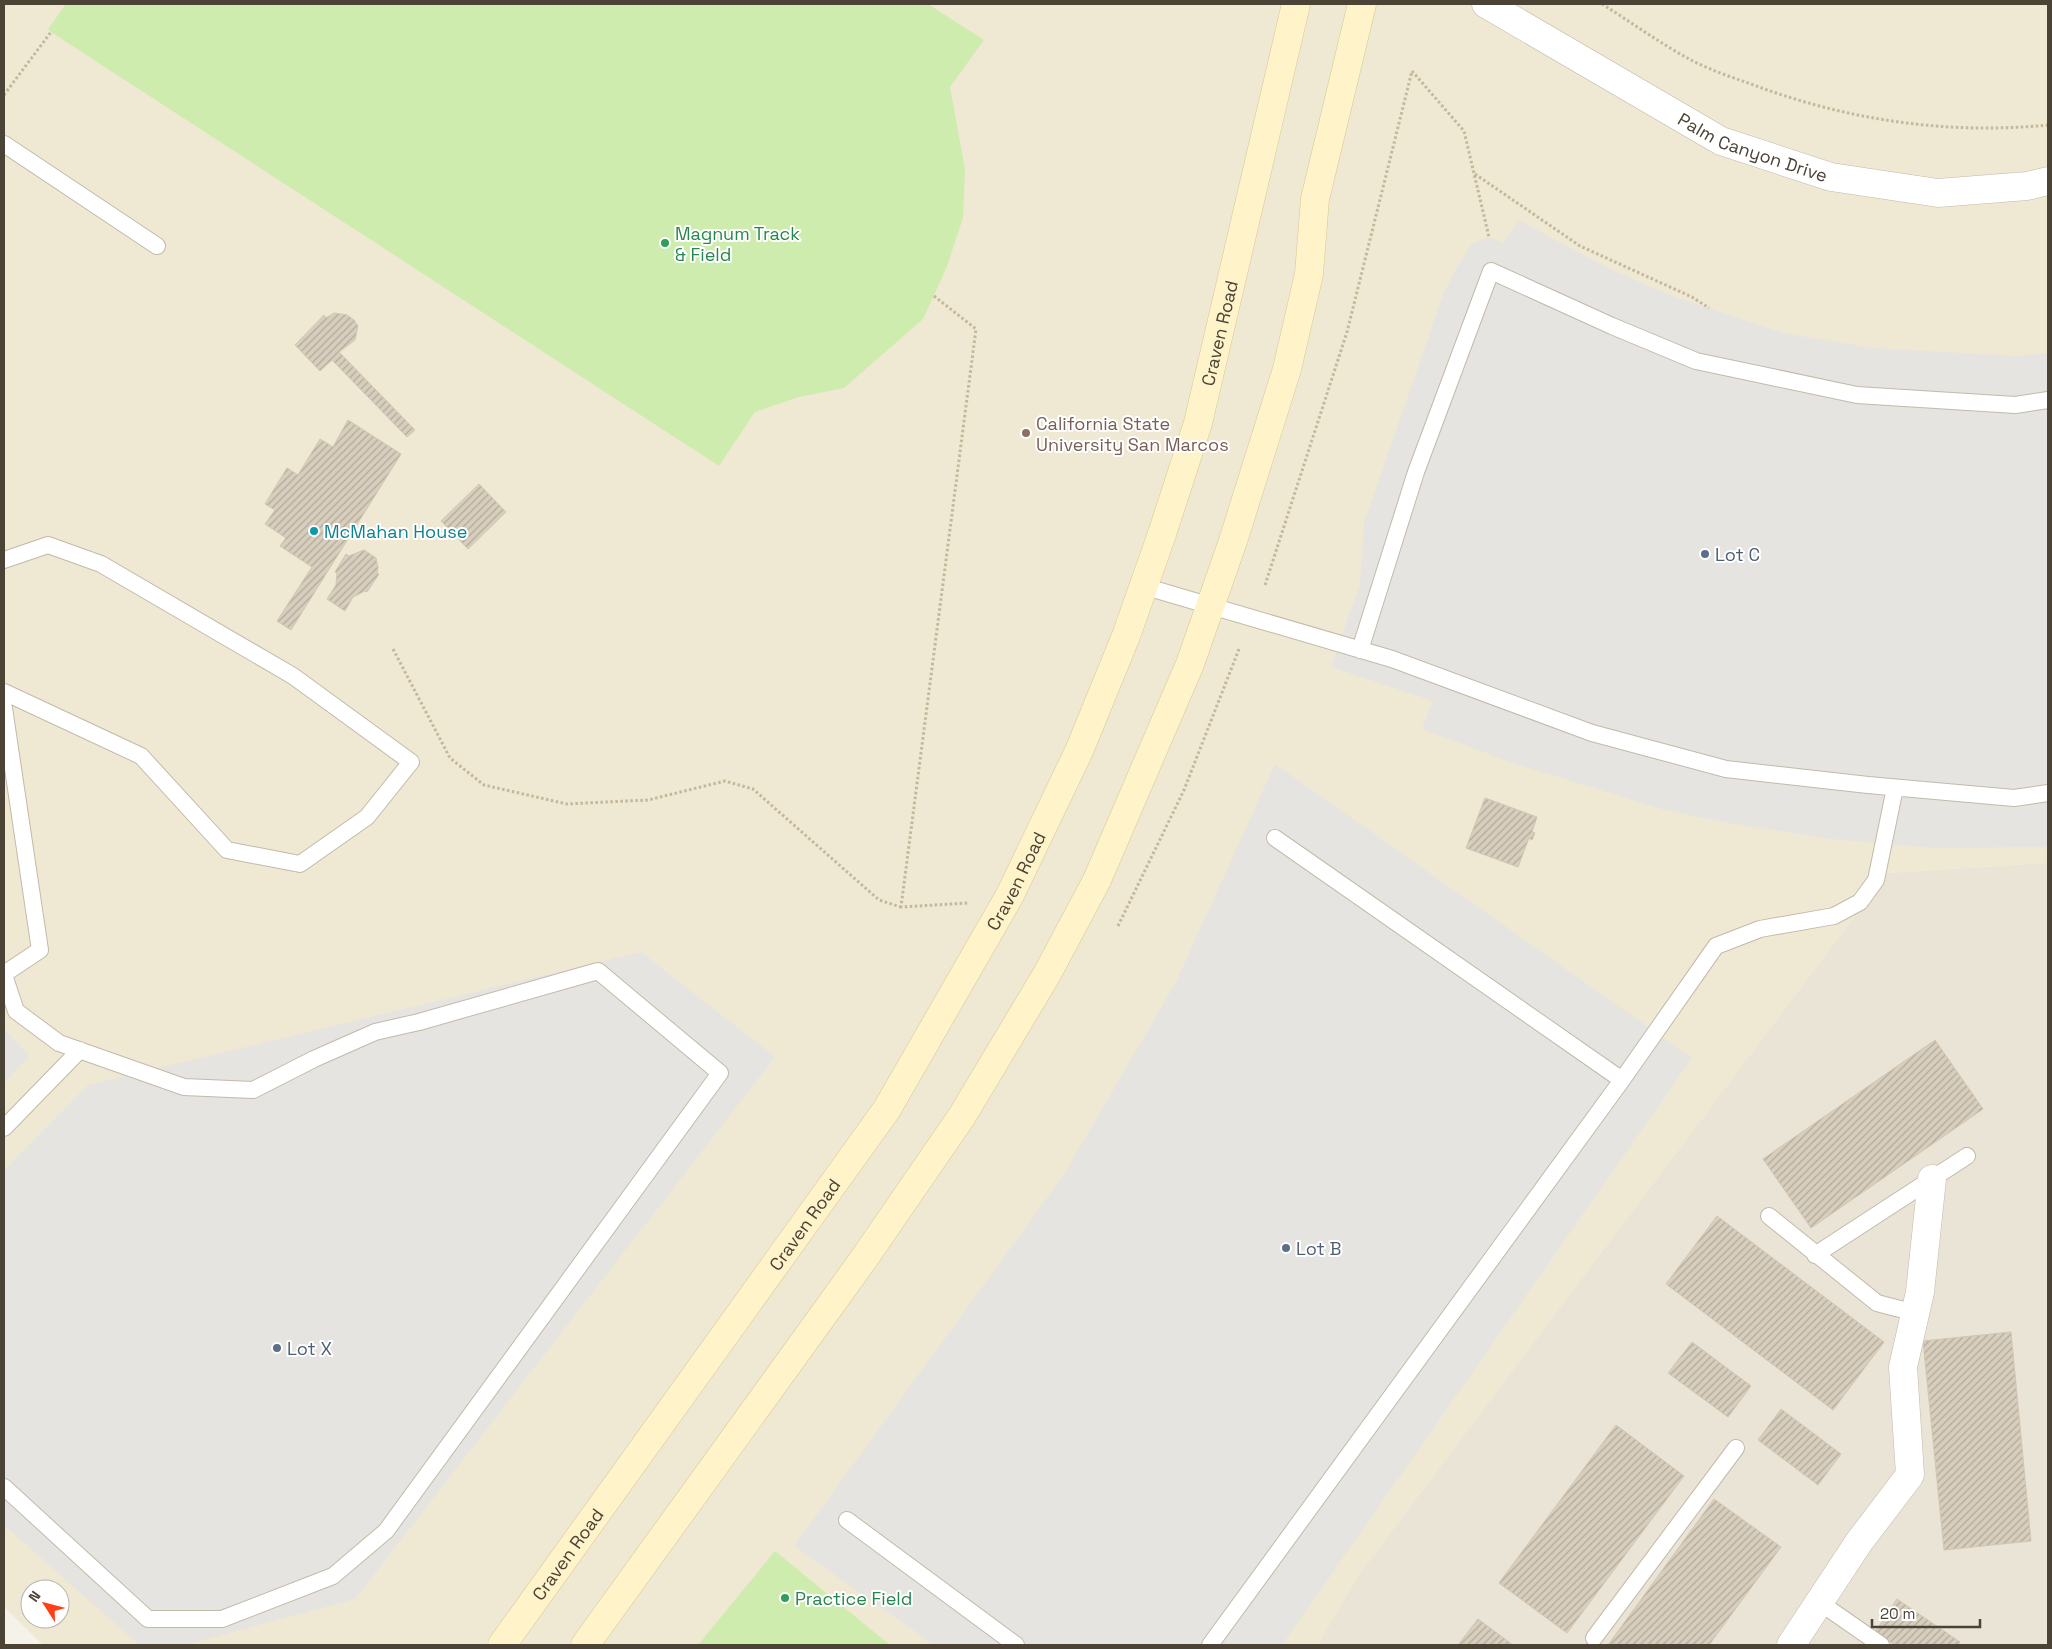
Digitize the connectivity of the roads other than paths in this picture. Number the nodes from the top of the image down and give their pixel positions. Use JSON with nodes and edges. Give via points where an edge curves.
{"nodes":[{"id":1,"x":1296,"y":4,"type":"edge"},
{"id":2,"x":1362,"y":4,"type":"edge"},
{"id":3,"x":1486,"y":4,"type":"edge"},
{"id":4,"x":4,"y":144,"type":"edge"},
{"id":5,"x":2048,"y":181,"type":"edge"},
{"id":6,"x":157,"y":246,"type":"dead end"},
{"id":7,"x":2048,"y":400,"type":"edge"},
{"id":8,"x":4,"y":560,"type":"edge"},
{"id":9,"x":1143,"y":586,"type":"junction"},
{"id":10,"x":1212,"y":605,"type":"junction"},
{"id":11,"x":1360,"y":650,"type":"junction"},
{"id":12,"x":4,"y":692,"type":"edge"},
{"id":13,"x":4,"y":708,"type":"edge"},
{"id":14,"x":1895,"y":788,"type":"junction"},
{"id":15,"x":2048,"y":793,"type":"edge"},
{"id":16,"x":1275,"y":838,"type":"dead end"},
{"id":17,"x":4,"y":974,"type":"edge"},
{"id":18,"x":80,"y":1050,"type":"junction"},
{"id":19,"x":1622,"y":1080,"type":"junction"},
{"id":20,"x":4,"y":1128,"type":"edge"},
{"id":21,"x":1966,"y":1156,"type":"dead end"},
{"id":22,"x":1932,"y":1179,"type":"junction"},
{"id":23,"x":1770,"y":1216,"type":"dead end"},
{"id":24,"x":1815,"y":1255,"type":"junction"},
{"id":25,"x":1915,"y":1314,"type":"junction"},
{"id":26,"x":1736,"y":1448,"type":"dead end"},
{"id":27,"x":4,"y":1487,"type":"edge"},
{"id":28,"x":847,"y":1520,"type":"dead end"},
{"id":29,"x":1819,"y":1602,"type":"junction"},
{"id":30,"x":1594,"y":1638,"type":"dead end"},
{"id":31,"x":502,"y":1645,"type":"edge"},
{"id":32,"x":585,"y":1645,"type":"edge"},
{"id":33,"x":1016,"y":1645,"type":"edge"},
{"id":34,"x":1210,"y":1645,"type":"edge"},
{"id":35,"x":1791,"y":1645,"type":"edge"},
{"id":36,"x":1881,"y":1645,"type":"edge"}],
"edges":[{"from":1,"to":9,"type":"main road","name":"Craven Road","via":[[1204,402]]},
{"from":2,"to":10,"type":"main road","via":[[1315,199],[1309,274],[1287,369]]},
{"from":3,"to":5,"type":"street","name":"Palm Canyon Drive","via":[[1721,141],[1831,178],[1938,193],[2027,186]]},
{"from":4,"to":6,"type":"lane"},
{"from":7,"to":11,"type":"lane","via":[[2015,405],[1857,394],[1696,361],[1491,272],[1416,472]]},
{"from":8,"to":12,"type":"lane","via":[[48,545],[101,564],[293,676],[411,762],[367,817],[300,864],[227,850],[141,756]]},
{"from":9,"to":10,"type":"lane"},
{"from":9,"to":31,"type":"main road","name":"Craven Road","via":[[1079,751],[1010,895],[886,1109]]},
{"from":10,"to":11,"type":"lane"},
{"from":10,"to":32,"type":"main road","via":[[1098,880],[1047,974],[962,1116]]},
{"from":11,"to":14,"type":"lane","via":[[1592,733],[1726,769]]},
{"from":13,"to":17,"type":"lane","via":[[40,950]]},
{"from":14,"to":15,"type":"lane","via":[[2014,798]]},
{"from":14,"to":19,"type":"lane","via":[[1876,880],[1860,902],[1834,916],[1760,929],[1716,946]]},
{"from":16,"to":19,"type":"lane"},
{"from":17,"to":18,"type":"lane","via":[[16,1011],[59,1043]]},
{"from":18,"to":20,"type":"lane"},
{"from":18,"to":27,"type":"lane","via":[[184,1087],[253,1090],[375,1032],[598,971],[720,1073],[386,1531],[333,1576],[222,1619],[148,1619]]},
{"from":19,"to":34,"type":"lane"},
{"from":21,"to":22,"type":"lane"},
{"from":22,"to":24,"type":"lane"},
{"from":22,"to":25,"type":"street"},
{"from":23,"to":24,"type":"lane"},
{"from":24,"to":25,"type":"lane","via":[[1877,1303]]},
{"from":25,"to":29,"type":"street","via":[[1904,1367],[1910,1475]]},
{"from":26,"to":30,"type":"lane"},
{"from":28,"to":33,"type":"lane"},
{"from":29,"to":35,"type":"street"},
{"from":29,"to":36,"type":"lane"}]}
